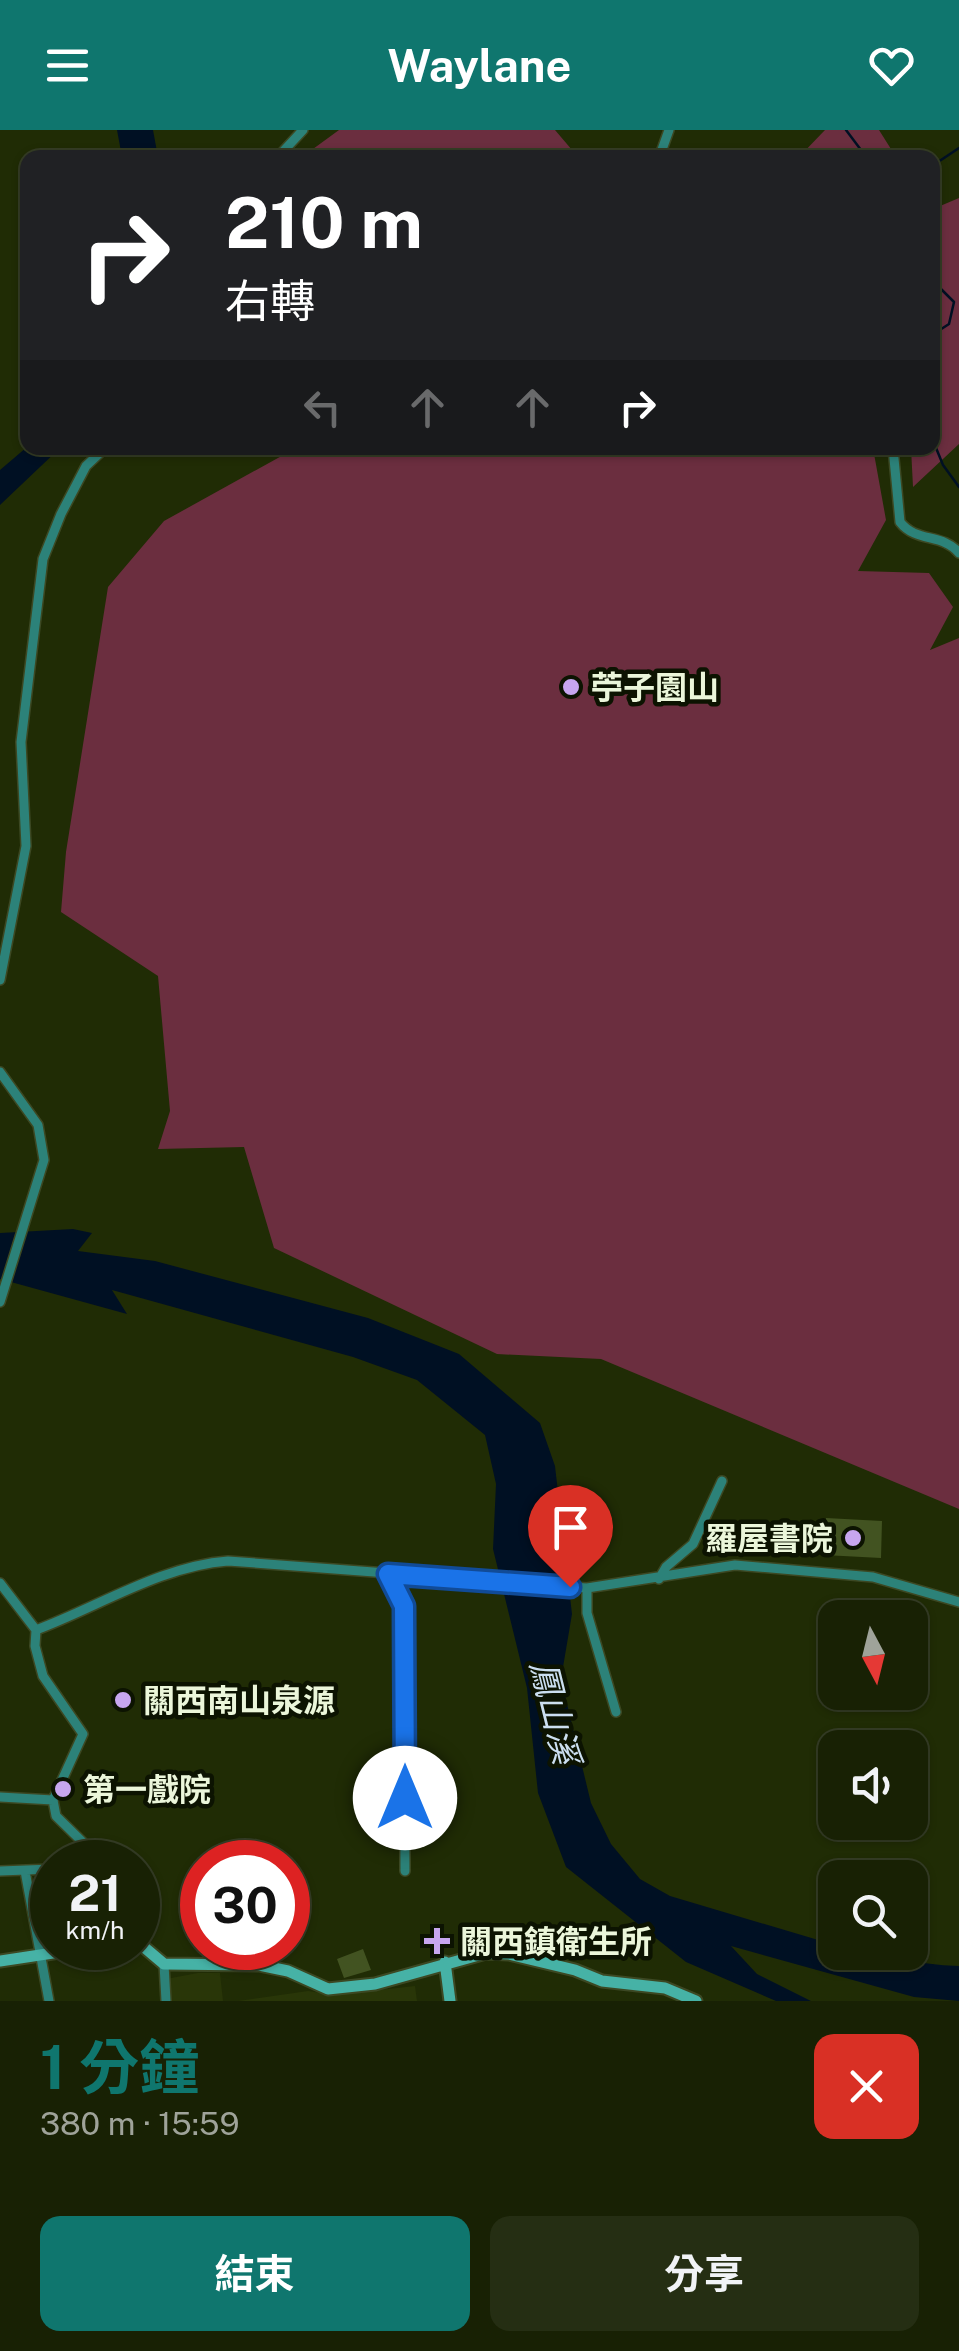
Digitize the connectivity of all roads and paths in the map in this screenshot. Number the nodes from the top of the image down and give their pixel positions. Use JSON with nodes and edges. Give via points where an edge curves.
{"nodes":[{"id":1,"x":303,"y":130,"type":"edge"},
{"id":2,"x":284,"y":150,"type":"edge"},
{"id":3,"x":98,"y":455,"type":"edge"},
{"id":4,"x":895,"y":455,"type":"edge"},
{"id":5,"x":959,"y":553,"type":"edge"},
{"id":6,"x":0,"y":980,"type":"edge"},
{"id":7,"x":0,"y":1072,"type":"edge"},
{"id":8,"x":2,"y":1299,"type":"edge"},
{"id":9,"x":722,"y":1481,"type":"dead end"},
{"id":10,"x":388,"y":1574,"type":"junction"},
{"id":11,"x":659,"y":1578,"type":"junction"},
{"id":12,"x":0,"y":1583,"type":"edge"},
{"id":13,"x":586,"y":1588,"type":"junction"},
{"id":14,"x":959,"y":1602,"type":"edge"},
{"id":15,"x":36,"y":1630,"type":"junction"},
{"id":16,"x":616,"y":1712,"type":"dead end"},
{"id":17,"x":0,"y":1797,"type":"edge"},
{"id":18,"x":54,"y":1800,"type":"junction"},
{"id":19,"x":81,"y":1840,"type":"edge"},
{"id":20,"x":25,"y":1870,"type":"junction"},
{"id":21,"x":30,"y":1870,"type":"edge"},
{"id":22,"x":405,"y":1871,"type":"dead end"},
{"id":23,"x":0,"y":1872,"type":"edge"},
{"id":24,"x":30,"y":1900,"type":"edge"},
{"id":25,"x":30,"y":1956,"type":"edge"},
{"id":26,"x":160,"y":1961,"type":"edge"},
{"id":27,"x":0,"y":1962,"type":"edge"},
{"id":28,"x":445,"y":1962,"type":"junction"},
{"id":29,"x":164,"y":1964,"type":"junction"},
{"id":30,"x":42,"y":1970,"type":"edge"},
{"id":31,"x":49,"y":2001,"type":"edge"},
{"id":32,"x":166,"y":2001,"type":"edge"},
{"id":33,"x":450,"y":2001,"type":"edge"},
{"id":34,"x":696,"y":2001,"type":"edge"}],
"edges":[{"from":1,"to":2,"type":"street"},
{"from":3,"to":6,"type":"street","via":[[86,466],[43,559],[21,742],[26,846]]},
{"from":4,"to":5,"type":"street","via":[[900,522],[915,536],[940,540]]},
{"from":7,"to":8,"type":"street","via":[[38,1124],[44,1160]]},
{"from":9,"to":11,"type":"street","via":[[693,1544]]},
{"from":10,"to":13,"type":"street"},
{"from":10,"to":15,"type":"street","via":[[206,1562]]},
{"from":10,"to":22,"type":"street","via":[[404,1606]]},
{"from":11,"to":13,"type":"street"},
{"from":11,"to":14,"type":"street","via":[[735,1565],[874,1577]]},
{"from":12,"to":15,"type":"street"},
{"from":13,"to":16,"type":"street"},
{"from":15,"to":18,"type":"street","via":[[43,1676],[83,1734]]},
{"from":17,"to":18,"type":"street"},
{"from":18,"to":19,"type":"street","via":[[56,1816]]},
{"from":20,"to":21,"type":"street"},
{"from":20,"to":23,"type":"street"},
{"from":20,"to":24,"type":"street"},
{"from":25,"to":27,"type":"street"},
{"from":26,"to":29,"type":"street"},
{"from":28,"to":29,"type":"street","via":[[344,1989],[259,1965]]},
{"from":28,"to":33,"type":"street"},
{"from":28,"to":34,"type":"street","via":[[486,1953],[520,1956]]},
{"from":29,"to":32,"type":"street"},
{"from":30,"to":31,"type":"street"}]}
